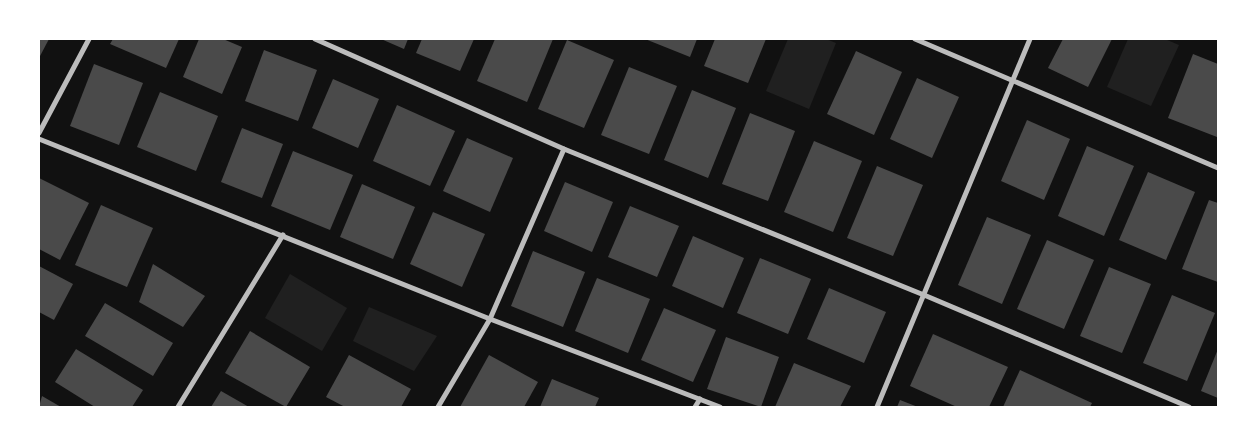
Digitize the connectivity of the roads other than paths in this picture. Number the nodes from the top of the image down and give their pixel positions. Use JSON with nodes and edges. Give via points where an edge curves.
{"nodes":[{"id":1,"x":89,"y":39,"type":"edge"},
{"id":2,"x":315,"y":39,"type":"edge"},
{"id":3,"x":915,"y":39,"type":"edge"},
{"id":4,"x":1030,"y":39,"type":"edge"},
{"id":5,"x":1012,"y":80,"type":"junction"},
{"id":6,"x":39,"y":134,"type":"edge"},
{"id":7,"x":39,"y":139,"type":"edge"},
{"id":8,"x":564,"y":150,"type":"junction"},
{"id":9,"x":1218,"y":168,"type":"edge"},
{"id":10,"x":283,"y":235,"type":"junction"},
{"id":11,"x":924,"y":295,"type":"junction"},
{"id":12,"x":490,"y":319,"type":"junction"},
{"id":13,"x":700,"y":399,"type":"junction"},
{"id":14,"x":178,"y":407,"type":"edge"},
{"id":15,"x":438,"y":407,"type":"edge"},
{"id":16,"x":696,"y":407,"type":"edge"},
{"id":17,"x":720,"y":407,"type":"edge"},
{"id":18,"x":877,"y":407,"type":"edge"},
{"id":19,"x":1189,"y":407,"type":"edge"}],
"edges":[{"from":1,"to":6,"type":"street"},
{"from":2,"to":8,"type":"street"},
{"from":3,"to":5,"type":"street"},
{"from":4,"to":5,"type":"street"},
{"from":5,"to":9,"type":"street"},
{"from":5,"to":11,"type":"street"},
{"from":7,"to":10,"type":"street"},
{"from":8,"to":11,"type":"street"},
{"from":8,"to":12,"type":"street"},
{"from":10,"to":12,"type":"street"},
{"from":10,"to":14,"type":"street"},
{"from":11,"to":18,"type":"street"},
{"from":11,"to":19,"type":"street"},
{"from":12,"to":13,"type":"street"},
{"from":12,"to":15,"type":"street"},
{"from":13,"to":16,"type":"street"},
{"from":13,"to":17,"type":"street"}]}
